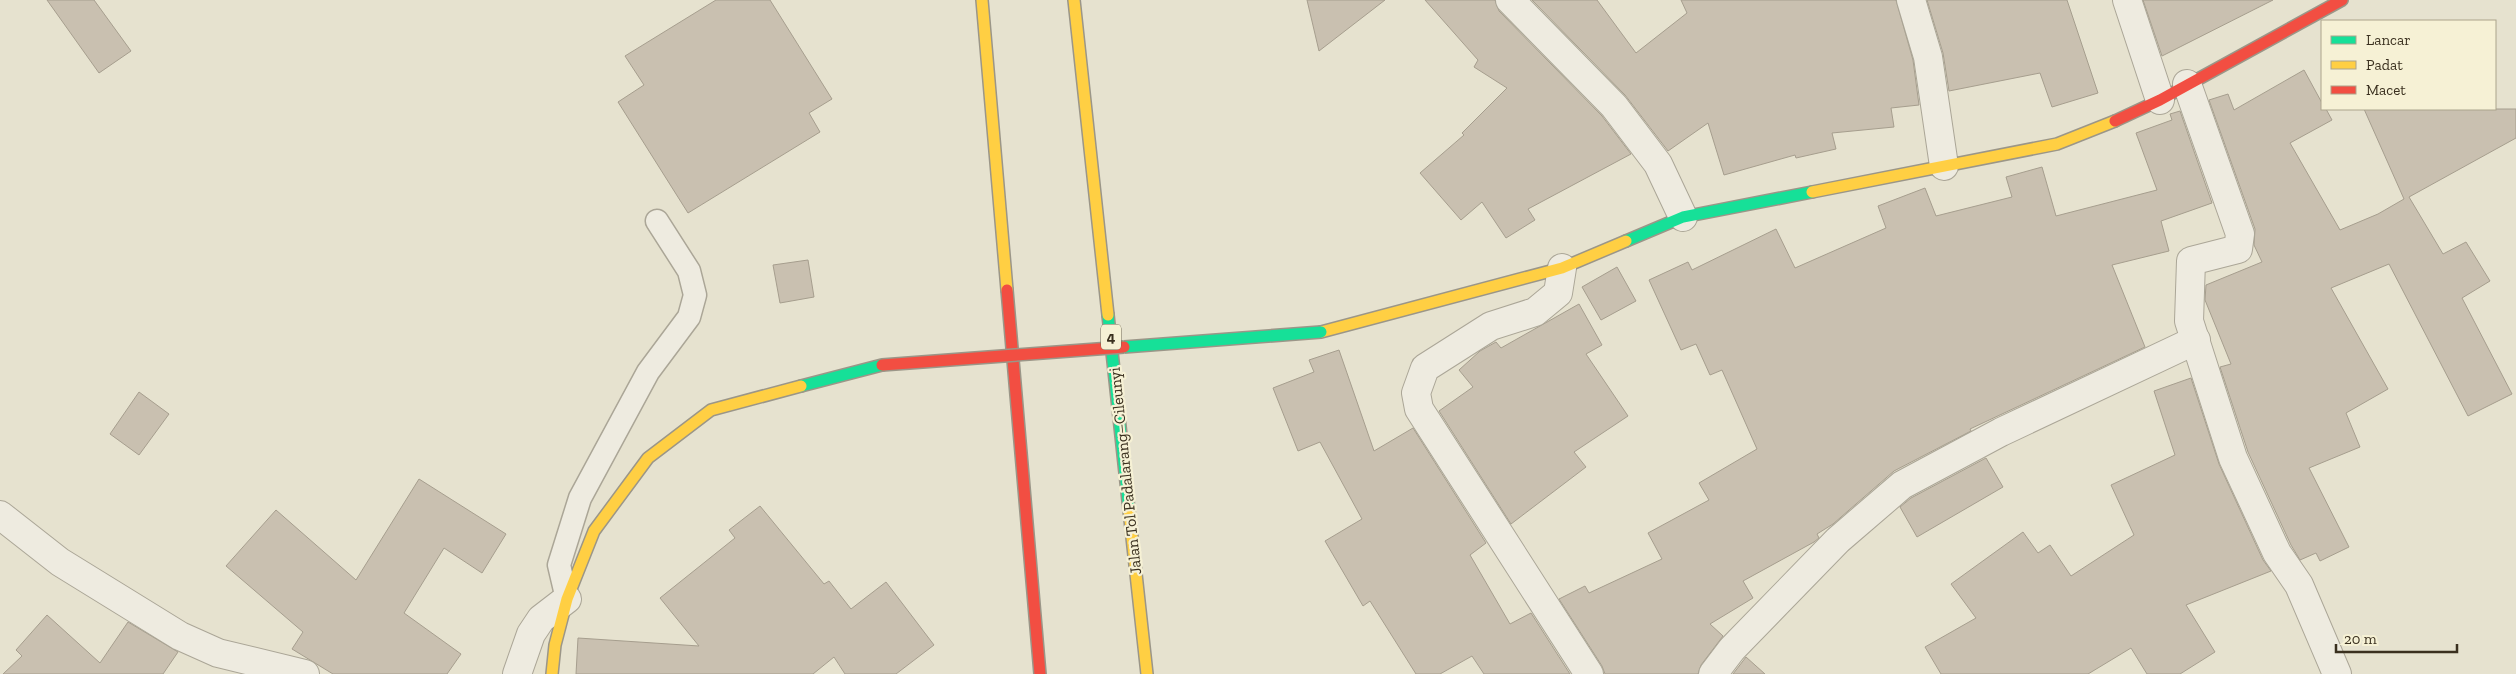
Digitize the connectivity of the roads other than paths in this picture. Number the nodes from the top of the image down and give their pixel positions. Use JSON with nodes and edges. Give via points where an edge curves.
{"nodes":[{"id":1,"x":982,"y":0,"type":"edge"},
{"id":2,"x":1074,"y":0,"type":"edge"},
{"id":3,"x":1510,"y":0,"type":"edge"},
{"id":4,"x":1911,"y":0,"type":"edge"},
{"id":5,"x":2127,"y":0,"type":"edge"},
{"id":6,"x":2342,"y":0,"type":"edge"},
{"id":7,"x":2187,"y":84,"type":"junction"},
{"id":8,"x":2160,"y":100,"type":"junction"},
{"id":9,"x":1944,"y":166,"type":"junction"},
{"id":10,"x":1683,"y":217,"type":"junction"},
{"id":11,"x":657,"y":221,"type":"dead end"},
{"id":12,"x":1562,"y":268,"type":"junction"},
{"id":13,"x":2196,"y":340,"type":"junction"},
{"id":14,"x":0,"y":515,"type":"edge"},
{"id":15,"x":567,"y":599,"type":"junction"},
{"id":16,"x":305,"y":674,"type":"edge"},
{"id":17,"x":517,"y":674,"type":"edge"},
{"id":18,"x":552,"y":674,"type":"edge"},
{"id":19,"x":1040,"y":674,"type":"edge"},
{"id":20,"x":1147,"y":674,"type":"edge"},
{"id":21,"x":1590,"y":674,"type":"edge"},
{"id":22,"x":1713,"y":674,"type":"edge"},
{"id":23,"x":2337,"y":674,"type":"edge"}],
"edges":[{"from":1,"to":19,"type":"main road"},
{"from":2,"to":20,"type":"main road","name":"Jalan Tol Padalarang–Cileunyi","number":"4"},
{"from":3,"to":10,"type":"street","via":[[1614,106],[1658,164]]},
{"from":4,"to":9,"type":"street","via":[[1928,57]]},
{"from":5,"to":8,"type":"street"},
{"from":6,"to":7,"type":"main road"},
{"from":7,"to":8,"type":"main road"},
{"from":7,"to":13,"type":"street","via":[[2240,234],[2238,249],[2191,261],[2189,321]]},
{"from":8,"to":9,"type":"main road","via":[[2057,144]]},
{"from":9,"to":10,"type":"main road"},
{"from":10,"to":12,"type":"main road"},
{"from":11,"to":15,"type":"lane","via":[[689,271],[695,295],[689,317],[648,372],[580,498],[559,565]]},
{"from":12,"to":15,"type":"main road","bridge":true,"via":[[1321,332],[882,365],[711,410],[648,458],[594,531]]},
{"from":12,"to":21,"type":"street","via":[[1558,294],[1535,312],[1491,326],[1425,368],[1416,393],[1419,408]]},
{"from":13,"to":22,"type":"street","via":[[2001,432],[1902,485],[1838,540]]},
{"from":13,"to":23,"type":"street","via":[[2232,458],[2277,553],[2298,584]]},
{"from":14,"to":16,"type":"street","via":[[60,562],[180,636],[218,653]]},
{"from":15,"to":17,"type":"street","via":[[541,619],[531,634]]},
{"from":15,"to":18,"type":"main road","via":[[555,645]]}]}
